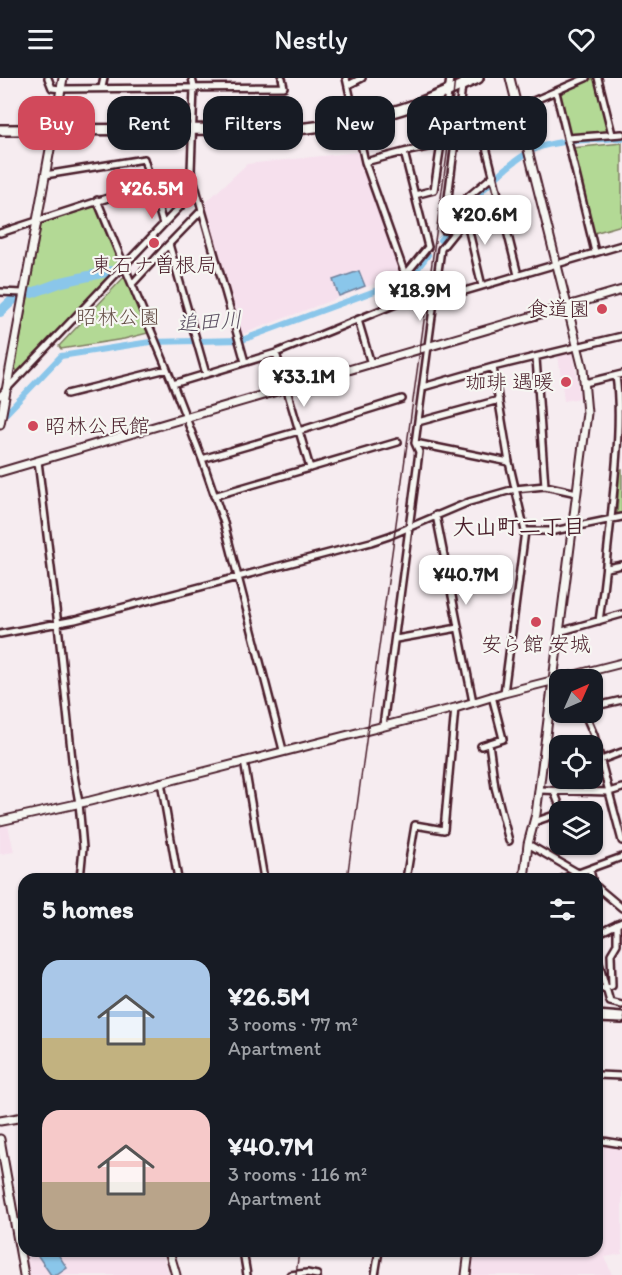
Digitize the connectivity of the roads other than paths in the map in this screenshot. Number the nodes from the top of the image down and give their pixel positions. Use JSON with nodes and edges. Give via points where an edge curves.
{"nodes":[{"id":1,"x":48,"y":78,"type":"edge"},
{"id":2,"x":63,"y":78,"type":"edge"},
{"id":3,"x":104,"y":78,"type":"edge"},
{"id":4,"x":142,"y":78,"type":"edge"},
{"id":5,"x":192,"y":78,"type":"edge"},
{"id":6,"x":282,"y":78,"type":"edge"},
{"id":7,"x":346,"y":78,"type":"edge"},
{"id":8,"x":362,"y":78,"type":"edge"},
{"id":9,"x":450,"y":78,"type":"edge"},
{"id":10,"x":478,"y":78,"type":"edge"},
{"id":11,"x":510,"y":78,"type":"edge"},
{"id":12,"x":586,"y":78,"type":"edge"},
{"id":13,"x":598,"y":78,"type":"edge"},
{"id":14,"x":463,"y":81,"type":"edge"},
{"id":15,"x":348,"y":85,"type":"junction"},
{"id":16,"x":102,"y":87,"type":"junction"},
{"id":17,"x":142,"y":87,"type":"junction"},
{"id":18,"x":194,"y":87,"type":"junction"},
{"id":19,"x":61,"y":89,"type":"junction"},
{"id":20,"x":448,"y":90,"type":"junction"},
{"id":21,"x":556,"y":92,"type":"junction"},
{"id":22,"x":60,"y":96,"type":"edge"},
{"id":23,"x":350,"y":96,"type":"edge"},
{"id":24,"x":447,"y":96,"type":"edge"},
{"id":25,"x":461,"y":96,"type":"edge"},
{"id":26,"x":515,"y":96,"type":"edge"},
{"id":27,"x":546,"y":96,"type":"edge"},
{"id":28,"x":395,"y":110,"type":"edge"},
{"id":29,"x":315,"y":127,"type":"edge"},
{"id":30,"x":95,"y":128,"type":"edge"},
{"id":31,"x":192,"y":129,"type":"junction"},
{"id":32,"x":0,"y":130,"type":"edge"},
{"id":33,"x":18,"y":130,"type":"edge"},
{"id":34,"x":612,"y":134,"type":"junction"},
{"id":35,"x":622,"y":134,"type":"edge"},
{"id":36,"x":568,"y":141,"type":"junction"},
{"id":37,"x":49,"y":150,"type":"edge"},
{"id":38,"x":362,"y":150,"type":"edge"},
{"id":39,"x":413,"y":150,"type":"edge"},
{"id":40,"x":440,"y":150,"type":"edge"},
{"id":41,"x":455,"y":150,"type":"edge"},
{"id":42,"x":487,"y":150,"type":"edge"},
{"id":43,"x":528,"y":150,"type":"edge"},
{"id":44,"x":404,"y":152,"type":"junction"},
{"id":45,"x":365,"y":162,"type":"junction"},
{"id":46,"x":191,"y":171,"type":"junction"},
{"id":47,"x":45,"y":175,"type":"junction"},
{"id":48,"x":494,"y":178,"type":"junction"},
{"id":49,"x":151,"y":183,"type":"junction"},
{"id":50,"x":196,"y":190,"type":"junction"},
{"id":51,"x":415,"y":195,"type":"junction"},
{"id":52,"x":97,"y":200,"type":"junction"},
{"id":53,"x":448,"y":202,"type":"junction"},
{"id":54,"x":464,"y":210,"type":"junction"},
{"id":55,"x":201,"y":211,"type":"junction"},
{"id":56,"x":37,"y":220,"type":"junction"},
{"id":57,"x":163,"y":224,"type":"junction"},
{"id":58,"x":444,"y":230,"type":"dead end"},
{"id":59,"x":0,"y":233,"type":"edge"},
{"id":60,"x":169,"y":244,"type":"junction"},
{"id":61,"x":622,"y":245,"type":"edge"},
{"id":62,"x":595,"y":252,"type":"junction"},
{"id":63,"x":557,"y":264,"type":"junction"},
{"id":64,"x":124,"y":266,"type":"junction"},
{"id":65,"x":518,"y":275,"type":"junction"},
{"id":66,"x":407,"y":277,"type":"junction"},
{"id":67,"x":132,"y":284,"type":"junction"},
{"id":68,"x":482,"y":286,"type":"junction"},
{"id":69,"x":622,"y":290,"type":"edge"},
{"id":70,"x":0,"y":292,"type":"edge"},
{"id":71,"x":23,"y":293,"type":"junction"},
{"id":72,"x":413,"y":297,"type":"junction"},
{"id":73,"x":434,"y":300,"type":"junction"},
{"id":74,"x":567,"y":306,"type":"junction"},
{"id":75,"x":358,"y":320,"type":"junction"},
{"id":76,"x":622,"y":336,"type":"edge"},
{"id":77,"x":577,"y":346,"type":"junction"},
{"id":78,"x":428,"y":347,"type":"junction"},
{"id":79,"x":276,"y":353,"type":"junction"},
{"id":80,"x":536,"y":358,"type":"junction"},
{"id":81,"x":245,"y":362,"type":"junction"},
{"id":82,"x":371,"y":364,"type":"junction"},
{"id":83,"x":493,"y":367,"type":"junction"},
{"id":84,"x":167,"y":369,"type":"junction"},
{"id":85,"x":206,"y":374,"type":"junction"},
{"id":86,"x":619,"y":375,"type":"edge"},
{"id":87,"x":585,"y":383,"type":"junction"},
{"id":88,"x":173,"y":384,"type":"junction"},
{"id":89,"x":423,"y":387,"type":"junction"},
{"id":90,"x":285,"y":389,"type":"junction"},
{"id":91,"x":3,"y":393,"type":"edge"},
{"id":92,"x":67,"y":394,"type":"dead end"},
{"id":93,"x":402,"y":399,"type":"dead end"},
{"id":94,"x":499,"y":400,"type":"junction"},
{"id":95,"x":187,"y":418,"type":"junction"},
{"id":96,"x":418,"y":422,"type":"junction"},
{"id":97,"x":0,"y":424,"type":"edge"},
{"id":98,"x":299,"y":431,"type":"junction"},
{"id":99,"x":399,"y":442,"type":"dead end"},
{"id":100,"x":415,"y":443,"type":"junction"},
{"id":101,"x":202,"y":459,"type":"junction"},
{"id":102,"x":38,"y":461,"type":"junction"},
{"id":103,"x":510,"y":462,"type":"junction"},
{"id":104,"x":620,"y":466,"type":"edge"},
{"id":105,"x":310,"y":468,"type":"junction"},
{"id":106,"x":0,"y":472,"type":"edge"},
{"id":107,"x":545,"y":486,"type":"junction"},
{"id":108,"x":515,"y":489,"type":"junction"},
{"id":109,"x":577,"y":492,"type":"junction"},
{"id":110,"x":214,"y":496,"type":"junction"},
{"id":111,"x":436,"y":515,"type":"junction"},
{"id":112,"x":622,"y":517,"type":"edge"},
{"id":113,"x":611,"y":519,"type":"junction"},
{"id":114,"x":408,"y":527,"type":"junction"},
{"id":115,"x":573,"y":527,"type":"junction"},
{"id":116,"x":525,"y":531,"type":"junction"},
{"id":117,"x":622,"y":565,"type":"edge"},
{"id":118,"x":607,"y":568,"type":"junction"},
{"id":119,"x":237,"y":578,"type":"junction"},
{"id":120,"x":622,"y":614,"type":"edge"},
{"id":121,"x":599,"y":621,"type":"junction"},
{"id":122,"x":58,"y":625,"type":"junction"},
{"id":123,"x":458,"y":628,"type":"junction"},
{"id":124,"x":559,"y":632,"type":"junction"},
{"id":125,"x":0,"y":634,"type":"edge"},
{"id":126,"x":396,"y":639,"type":"junction"},
{"id":127,"x":622,"y":663,"type":"edge"},
{"id":128,"x":554,"y":669,"type":"edge"},
{"id":129,"x":601,"y":669,"type":"edge"},
{"id":130,"x":549,"y":682,"type":"edge"},
{"id":131,"x":504,"y":693,"type":"junction"},
{"id":132,"x":492,"y":696,"type":"junction"},
{"id":133,"x":622,"y":700,"type":"edge"},
{"id":134,"x":473,"y":702,"type":"junction"},
{"id":135,"x":603,"y":705,"type":"edge"},
{"id":136,"x":549,"y":706,"type":"edge"},
{"id":137,"x":455,"y":708,"type":"junction"},
{"id":138,"x":383,"y":726,"type":"junction"},
{"id":139,"x":489,"y":743,"type":"junction"},
{"id":140,"x":481,"y":746,"type":"dead end"},
{"id":141,"x":283,"y":750,"type":"junction"},
{"id":142,"x":622,"y":752,"type":"edge"},
{"id":143,"x":603,"y":759,"type":"edge"},
{"id":144,"x":244,"y":761,"type":"junction"},
{"id":145,"x":603,"y":768,"type":"edge"},
{"id":146,"x":161,"y":782,"type":"junction"},
{"id":147,"x":622,"y":788,"type":"edge"},
{"id":148,"x":539,"y":790,"type":"junction"},
{"id":149,"x":554,"y":791,"type":"junction"},
{"id":150,"x":609,"y":792,"type":"junction"},
{"id":151,"x":557,"y":801,"type":"edge"},
{"id":152,"x":79,"y":803,"type":"junction"},
{"id":153,"x":549,"y":816,"type":"edge"},
{"id":154,"x":0,"y":821,"type":"edge"},
{"id":155,"x":534,"y":822,"type":"junction"},
{"id":156,"x":509,"y":841,"type":"dead end"},
{"id":157,"x":622,"y":841,"type":"edge"},
{"id":158,"x":528,"y":844,"type":"junction"},
{"id":159,"x":622,"y":857,"type":"edge"},
{"id":160,"x":590,"y":869,"type":"junction"},
{"id":161,"x":81,"y":873,"type":"edge"},
{"id":162,"x":177,"y":873,"type":"edge"},
{"id":163,"x":263,"y":873,"type":"edge"},
{"id":164,"x":407,"y":873,"type":"edge"},
{"id":165,"x":525,"y":873,"type":"edge"},
{"id":166,"x":578,"y":873,"type":"joint"},
{"id":167,"x":591,"y":873,"type":"edge"},
{"id":168,"x":603,"y":892,"type":"edge"},
{"id":169,"x":622,"y":908,"type":"edge"},
{"id":170,"x":620,"y":923,"type":"edge"},
{"id":171,"x":603,"y":931,"type":"edge"},
{"id":172,"x":603,"y":977,"type":"edge"},
{"id":173,"x":606,"y":987,"type":"junction"},
{"id":174,"x":603,"y":988,"type":"edge"},
{"id":175,"x":622,"y":1005,"type":"edge"},
{"id":176,"x":603,"y":1017,"type":"edge"},
{"id":177,"x":622,"y":1018,"type":"edge"},
{"id":178,"x":603,"y":1075,"type":"edge"},
{"id":179,"x":622,"y":1076,"type":"edge"},
{"id":180,"x":18,"y":1118,"type":"edge"},
{"id":181,"x":0,"y":1121,"type":"edge"},
{"id":182,"x":0,"y":1139,"type":"edge"},
{"id":183,"x":603,"y":1141,"type":"edge"},
{"id":184,"x":622,"y":1144,"type":"edge"},
{"id":185,"x":18,"y":1223,"type":"edge"},
{"id":186,"x":15,"y":1224,"type":"junction"},
{"id":187,"x":18,"y":1241,"type":"edge"},
{"id":188,"x":21,"y":1257,"type":"edge"},
{"id":189,"x":171,"y":1257,"type":"edge"},
{"id":190,"x":244,"y":1257,"type":"edge"},
{"id":191,"x":378,"y":1257,"type":"edge"},
{"id":192,"x":468,"y":1257,"type":"edge"},
{"id":193,"x":24,"y":1275,"type":"edge"},
{"id":194,"x":176,"y":1275,"type":"edge"},
{"id":195,"x":248,"y":1275,"type":"edge"},
{"id":196,"x":290,"y":1275,"type":"edge"},
{"id":197,"x":317,"y":1275,"type":"edge"},
{"id":198,"x":375,"y":1275,"type":"edge"},
{"id":199,"x":466,"y":1275,"type":"edge"}],
"edges":[{"from":1,"to":19,"type":"street","via":[[52,88]]},
{"from":2,"to":19,"type":"street"},
{"from":3,"to":16,"type":"street"},
{"from":4,"to":17,"type":"street"},
{"from":5,"to":18,"type":"street"},
{"from":6,"to":18,"type":"street","via":[[284,87]]},
{"from":7,"to":15,"type":"street"},
{"from":8,"to":15,"type":"street"},
{"from":9,"to":20,"type":"street"},
{"from":10,"to":14,"type":"main road"},
{"from":11,"to":26,"type":"street"},
{"from":12,"to":21,"type":"street"},
{"from":13,"to":34,"type":"street"},
{"from":14,"to":20,"type":"main road"},
{"from":14,"to":25,"type":"street"},
{"from":15,"to":23,"type":"street"},
{"from":16,"to":17,"type":"street"},
{"from":16,"to":19,"type":"street"},
{"from":17,"to":18,"type":"street"},
{"from":18,"to":31,"type":"street"},
{"from":19,"to":22,"type":"street"},
{"from":20,"to":24,"type":"street"},
{"from":20,"to":28,"type":"main road"},
{"from":21,"to":27,"type":"street"},
{"from":21,"to":36,"type":"street"},
{"from":29,"to":31,"type":"main road"},
{"from":30,"to":31,"type":"main road"},
{"from":31,"to":46,"type":"street"},
{"from":32,"to":33,"type":"main road"},
{"from":34,"to":35,"type":"street"},
{"from":34,"to":36,"type":"street"},
{"from":36,"to":62,"type":"street"},
{"from":37,"to":47,"type":"street"},
{"from":38,"to":45,"type":"street"},
{"from":39,"to":44,"type":"street"},
{"from":40,"to":51,"type":"street","via":[[434,190]]},
{"from":41,"to":53,"type":"street"},
{"from":42,"to":48,"type":"street"},
{"from":43,"to":63,"type":"street"},
{"from":44,"to":45,"type":"street"},
{"from":44,"to":51,"type":"street"},
{"from":45,"to":66,"type":"street"},
{"from":46,"to":49,"type":"street"},
{"from":46,"to":50,"type":"street"},
{"from":47,"to":49,"type":"street","via":[[144,159]]},
{"from":47,"to":56,"type":"street"},
{"from":48,"to":54,"type":"street"},
{"from":48,"to":65,"type":"street"},
{"from":49,"to":52,"type":"street"},
{"from":49,"to":57,"type":"street"},
{"from":50,"to":55,"type":"street"},
{"from":50,"to":57,"type":"street"},
{"from":51,"to":66,"type":"street","via":[[428,247]]},
{"from":52,"to":56,"type":"street"},
{"from":52,"to":64,"type":"street"},
{"from":53,"to":54,"type":"street"},
{"from":53,"to":58,"type":"street"},
{"from":54,"to":68,"type":"street"},
{"from":54,"to":73,"type":"street","via":[[441,249]]},
{"from":55,"to":60,"type":"street"},
{"from":55,"to":81,"type":"street"},
{"from":56,"to":59,"type":"street"},
{"from":56,"to":71,"type":"street"},
{"from":57,"to":64,"type":"street"},
{"from":60,"to":67,"type":"street"},
{"from":60,"to":85,"type":"street"},
{"from":61,"to":62,"type":"street"},
{"from":62,"to":63,"type":"street"},
{"from":63,"to":65,"type":"street"},
{"from":63,"to":74,"type":"street"},
{"from":64,"to":67,"type":"street"},
{"from":64,"to":91,"type":"street"},
{"from":65,"to":68,"type":"street"},
{"from":66,"to":72,"type":"street"},
{"from":67,"to":84,"type":"street"},
{"from":68,"to":73,"type":"street"},
{"from":69,"to":74,"type":"street"},
{"from":70,"to":71,"type":"street"},
{"from":71,"to":91,"type":"street"},
{"from":72,"to":73,"type":"street"},
{"from":72,"to":75,"type":"street"},
{"from":73,"to":78,"type":"street"},
{"from":74,"to":77,"type":"street"},
{"from":74,"to":78,"type":"street"},
{"from":75,"to":79,"type":"street"},
{"from":75,"to":82,"type":"street"},
{"from":76,"to":77,"type":"street"},
{"from":77,"to":80,"type":"street"},
{"from":77,"to":87,"type":"street"},
{"from":78,"to":82,"type":"street"},
{"from":78,"to":89,"type":"street"},
{"from":79,"to":81,"type":"street"},
{"from":79,"to":90,"type":"street"},
{"from":80,"to":83,"type":"street"},
{"from":80,"to":107,"type":"street"},
{"from":81,"to":85,"type":"street"},
{"from":82,"to":90,"type":"street"},
{"from":83,"to":89,"type":"street"},
{"from":83,"to":94,"type":"street"},
{"from":84,"to":88,"type":"street"},
{"from":84,"to":92,"type":"street"},
{"from":85,"to":88,"type":"street"},
{"from":86,"to":87,"type":"street"},
{"from":86,"to":104,"type":"street"},
{"from":87,"to":109,"type":"street","via":[[586,421]]},
{"from":88,"to":95,"type":"street"},
{"from":89,"to":96,"type":"street"},
{"from":90,"to":95,"type":"street"},
{"from":90,"to":98,"type":"street"},
{"from":91,"to":97,"type":"street"},
{"from":93,"to":98,"type":"street"},
{"from":94,"to":96,"type":"street"},
{"from":94,"to":103,"type":"street"},
{"from":95,"to":101,"type":"street"},
{"from":95,"to":102,"type":"street"},
{"from":96,"to":100,"type":"street"},
{"from":98,"to":101,"type":"street"},
{"from":98,"to":105,"type":"street"},
{"from":99,"to":105,"type":"street"},
{"from":100,"to":103,"type":"street"},
{"from":100,"to":114,"type":"street","via":[[419,452]]},
{"from":101,"to":110,"type":"street"},
{"from":102,"to":106,"type":"street"},
{"from":102,"to":122,"type":"street"},
{"from":103,"to":108,"type":"street"},
{"from":104,"to":113,"type":"street"},
{"from":105,"to":110,"type":"street"},
{"from":107,"to":108,"type":"street"},
{"from":107,"to":109,"type":"street"},
{"from":108,"to":111,"type":"street"},
{"from":108,"to":116,"type":"street"},
{"from":109,"to":115,"type":"street"},
{"from":110,"to":119,"type":"street"},
{"from":111,"to":114,"type":"street"},
{"from":111,"to":123,"type":"street"},
{"from":112,"to":113,"type":"street"},
{"from":113,"to":115,"type":"street"},
{"from":113,"to":118,"type":"street"},
{"from":114,"to":119,"type":"street","via":[[371,542]]},
{"from":114,"to":126,"type":"street"},
{"from":115,"to":116,"type":"street"},
{"from":115,"to":124,"type":"street"},
{"from":116,"to":131,"type":"street"},
{"from":117,"to":118,"type":"street"},
{"from":118,"to":121,"type":"street"},
{"from":119,"to":122,"type":"street"},
{"from":119,"to":141,"type":"street"},
{"from":120,"to":121,"type":"street"},
{"from":121,"to":124,"type":"street"},
{"from":122,"to":125,"type":"street"},
{"from":122,"to":152,"type":"street"},
{"from":123,"to":126,"type":"street"},
{"from":123,"to":134,"type":"street"},
{"from":124,"to":128,"type":"street"},
{"from":126,"to":138,"type":"street"},
{"from":127,"to":129,"type":"street"},
{"from":130,"to":131,"type":"street"},
{"from":131,"to":132,"type":"street"},
{"from":132,"to":134,"type":"street"},
{"from":132,"to":139,"type":"street","via":[[503,739]]},
{"from":133,"to":135,"type":"street"},
{"from":134,"to":137,"type":"street"},
{"from":136,"to":148,"type":"street"},
{"from":137,"to":138,"type":"street"},
{"from":137,"to":164,"type":"street","via":[[444,830],[415,825]]},
{"from":138,"to":141,"type":"street"},
{"from":139,"to":140,"type":"street"},
{"from":139,"to":156,"type":"street"},
{"from":141,"to":144,"type":"street"},
{"from":142,"to":143,"type":"street"},
{"from":144,"to":146,"type":"street"},
{"from":144,"to":163,"type":"street"},
{"from":145,"to":150,"type":"street"},
{"from":146,"to":152,"type":"street"},
{"from":146,"to":162,"type":"street"},
{"from":147,"to":150,"type":"street"},
{"from":148,"to":149,"type":"street"},
{"from":148,"to":155,"type":"street"},
{"from":149,"to":150,"type":"street"},
{"from":149,"to":151,"type":"street"},
{"from":150,"to":157,"type":"street"},
{"from":152,"to":154,"type":"street"},
{"from":152,"to":161,"type":"street"},
{"from":153,"to":155,"type":"street"},
{"from":155,"to":158,"type":"street"},
{"from":158,"to":165,"type":"street"},
{"from":158,"to":166,"type":"street"},
{"from":159,"to":160,"type":"street"},
{"from":160,"to":166,"type":"street"},
{"from":160,"to":167,"type":"street"},
{"from":168,"to":169,"type":"street"},
{"from":170,"to":171,"type":"street"},
{"from":170,"to":173,"type":"street","via":[[617,944],[610,954],[612,986]]},
{"from":172,"to":173,"type":"street"},
{"from":173,"to":174,"type":"street"},
{"from":173,"to":175,"type":"street","via":[[610,1002]]},
{"from":176,"to":177,"type":"street"},
{"from":178,"to":179,"type":"street"},
{"from":180,"to":181,"type":"street"},
{"from":182,"to":186,"type":"street"},
{"from":183,"to":184,"type":"street"},
{"from":185,"to":186,"type":"street"},
{"from":186,"to":187,"type":"street"},
{"from":188,"to":193,"type":"street"},
{"from":189,"to":194,"type":"street"},
{"from":190,"to":195,"type":"street"},
{"from":191,"to":198,"type":"street"},
{"from":192,"to":199,"type":"street"},
{"from":196,"to":197,"type":"street"}]}
